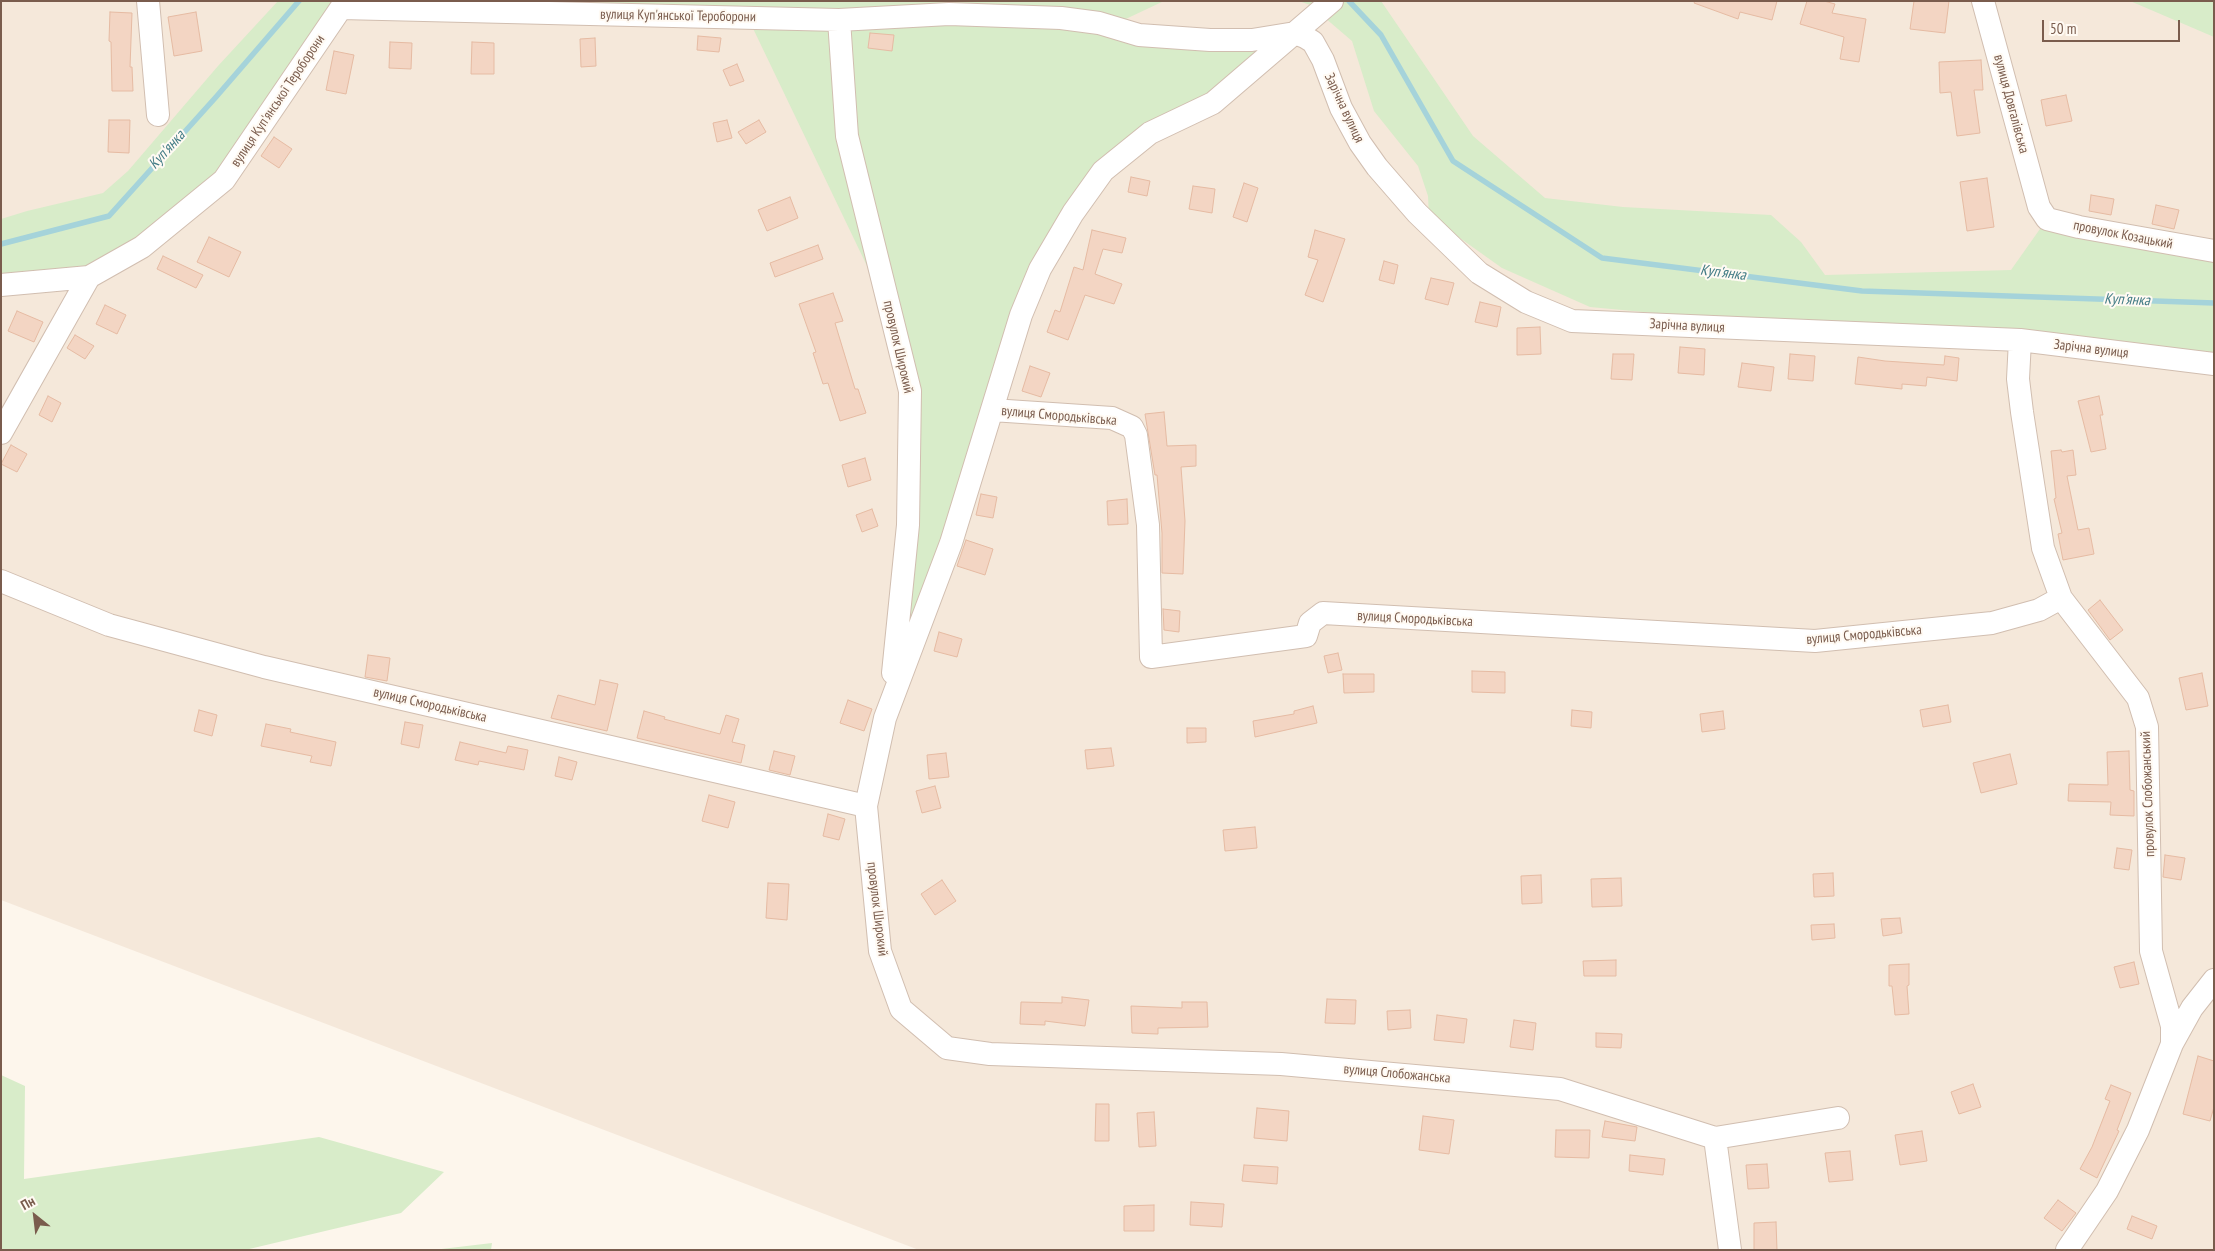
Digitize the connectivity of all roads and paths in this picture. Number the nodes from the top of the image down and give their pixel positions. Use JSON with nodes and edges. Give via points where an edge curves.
{"nodes":[{"id":1,"x":148,"y":1,"type":"edge"},
{"id":2,"x":1332,"y":1,"type":"edge"},
{"id":3,"x":1983,"y":1,"type":"edge"},
{"id":4,"x":772,"y":10,"type":"edge"},
{"id":5,"x":839,"y":20,"type":"junction"},
{"id":6,"x":1295,"y":33,"type":"junction"},
{"id":7,"x":158,"y":115,"type":"dead end"},
{"id":8,"x":2039,"y":207,"type":"joint"},
{"id":9,"x":2214,"y":251,"type":"edge"},
{"id":10,"x":89,"y":277,"type":"junction"},
{"id":11,"x":1,"y":285,"type":"edge"},
{"id":12,"x":2020,"y":340,"type":"junction"},
{"id":13,"x":2214,"y":364,"type":"edge"},
{"id":14,"x":992,"y":410,"type":"junction"},
{"id":15,"x":1,"y":434,"type":"edge"},
{"id":16,"x":1,"y":582,"type":"edge"},
{"id":17,"x":2061,"y":598,"type":"junction"},
{"id":18,"x":889,"y":708,"type":"junction"},
{"id":19,"x":866,"y":806,"type":"junction"},
{"id":20,"x":2214,"y":980,"type":"edge"},
{"id":21,"x":2172,"y":1044,"type":"junction"},
{"id":22,"x":947,"y":1048,"type":"joint"},
{"id":23,"x":1838,"y":1118,"type":"dead end"},
{"id":24,"x":1715,"y":1138,"type":"junction"},
{"id":25,"x":1730,"y":1250,"type":"edge"},
{"id":26,"x":2067,"y":1250,"type":"edge"}],
"edges":[{"from":1,"to":7,"type":"street"},
{"from":2,"to":6,"type":"street"},
{"from":3,"to":8,"type":"street","name":"вулиця Довгалівська"},
{"from":4,"to":5,"type":"street","name":"вулиця Куп'янської Тероборони"},
{"from":4,"to":10,"type":"street","name":"вулиця Куп'янської Тероборони","via":[[342,8],[224,180],[142,246]]},
{"from":5,"to":6,"type":"street","name":"вулиця Куп'янської Тероборони","via":[[949,14],[1061,18],[1099,23],[1139,35],[1210,40],[1252,40]]},
{"from":5,"to":18,"type":"street","name":"провулок Широкий","via":[[847,136],[910,391],[908,526]]},
{"from":6,"to":12,"type":"street","name":"Зарічна вулиця","via":[[1313,42],[1360,143],[1411,207],[1479,273],[1535,306],[1572,321]]},
{"from":6,"to":14,"type":"street","via":[[1213,103],[1150,133],[1103,171],[1073,212],[1040,269],[1020,315]]},
{"from":8,"to":9,"type":"street","name":"провулок Козацький","via":[[2047,219]]},
{"from":10,"to":11,"type":"street","name":"вулиця Куп'янської Тероборони"},
{"from":10,"to":15,"type":"street"},
{"from":12,"to":13,"type":"street","name":"Зарічна вулиця"},
{"from":12,"to":17,"type":"street","name":"провулок Слобожанський","via":[[2018,379],[2022,412],[2044,548]]},
{"from":14,"to":17,"type":"street","name":"вулиця Смородьківська","via":[[1112,418],[1132,427],[1136,435],[1148,525],[1150,657],[1306,636],[1310,623],[1323,613],[1815,641],[1992,623],[2039,610]]},
{"from":14,"to":18,"type":"street","via":[[951,543]]},
{"from":16,"to":19,"type":"street","name":"вулиця Смородьківська","via":[[108,625],[264,667]]},
{"from":17,"to":21,"type":"street","name":"провулок Слобожанський","via":[[2138,698],[2147,727],[2151,951],[2172,1026]]},
{"from":18,"to":19,"type":"street","name":"провулок Широкий"},
{"from":19,"to":22,"type":"street","name":"провулок Широкий","via":[[880,952],[901,1009]]},
{"from":20,"to":21,"type":"street","via":[[2192,1008]]},
{"from":21,"to":26,"type":"street","name":"провулок Слобожанський","via":[[2138,1130],[2107,1191]]},
{"from":22,"to":24,"type":"street","name":"вулиця Слобожанська","via":[[990,1054],[1281,1064],[1560,1088]]},
{"from":23,"to":24,"type":"street","name":"вулиця Слобожанська"},
{"from":24,"to":25,"type":"street"}]}
